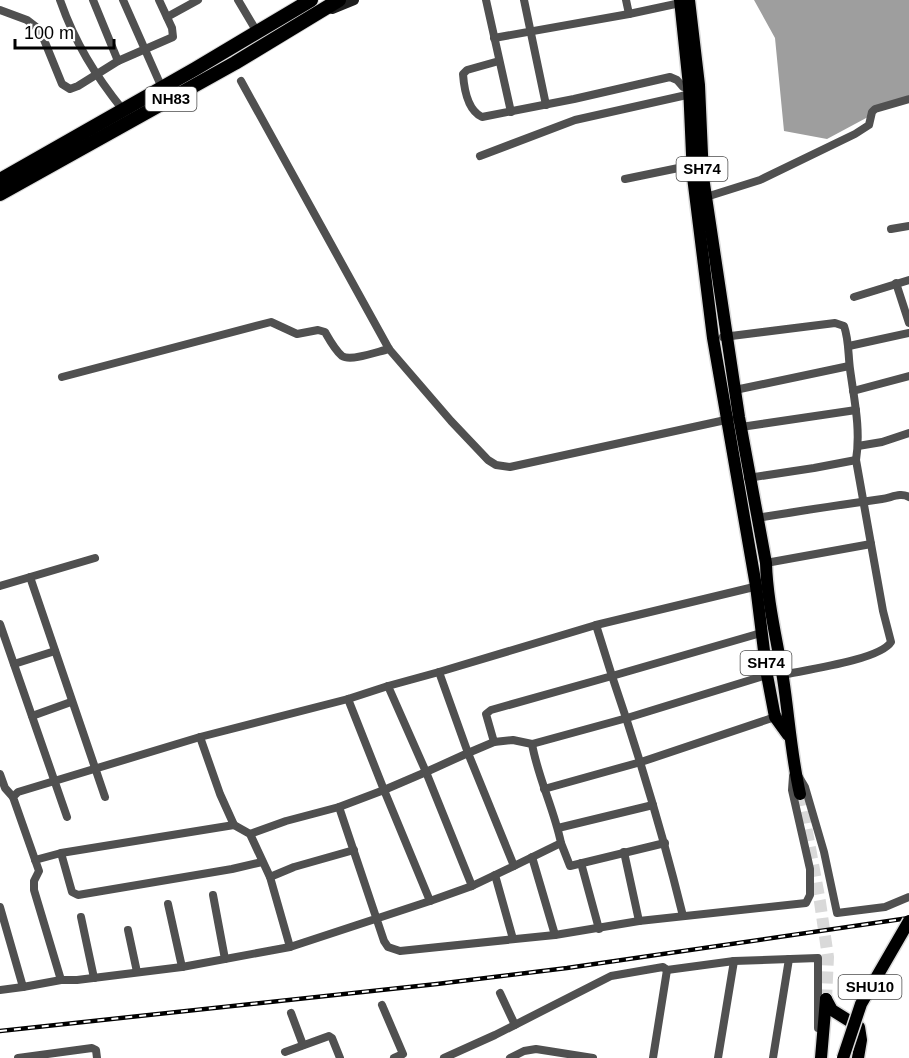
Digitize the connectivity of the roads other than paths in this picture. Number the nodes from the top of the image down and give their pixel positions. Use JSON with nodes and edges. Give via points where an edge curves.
{"nodes":[{"id":1,"x":60,"y":0,"type":"edge"},
{"id":2,"x":93,"y":0,"type":"edge"},
{"id":3,"x":123,"y":0,"type":"edge"},
{"id":4,"x":159,"y":0,"type":"edge"},
{"id":5,"x":198,"y":0,"type":"edge"},
{"id":6,"x":238,"y":0,"type":"edge"},
{"id":7,"x":311,"y":0,"type":"edge"},
{"id":8,"x":339,"y":0,"type":"edge"},
{"id":9,"x":354,"y":0,"type":"edge"},
{"id":10,"x":486,"y":0,"type":"edge"},
{"id":11,"x":524,"y":0,"type":"edge"},
{"id":12,"x":626,"y":0,"type":"edge"},
{"id":13,"x":683,"y":1,"type":"edge"},
{"id":14,"x":188,"y":2,"type":"edge"},
{"id":15,"x":0,"y":10,"type":"edge"},
{"id":16,"x":629,"y":14,"type":"junction"},
{"id":17,"x":167,"y":17,"type":"junction"},
{"id":18,"x":297,"y":25,"type":"junction"},
{"id":19,"x":257,"y":32,"type":"junction"},
{"id":20,"x":531,"y":32,"type":"junction"},
{"id":21,"x":494,"y":38,"type":"junction"},
{"id":22,"x":144,"y":49,"type":"junction"},
{"id":23,"x":118,"y":61,"type":"junction"},
{"id":24,"x":499,"y":61,"type":"junction"},
{"id":25,"x":95,"y":75,"type":"junction"},
{"id":26,"x":241,"y":81,"type":"dead end"},
{"id":27,"x":162,"y":88,"type":"junction"},
{"id":28,"x":693,"y":91,"type":"junction"},
{"id":29,"x":909,"y":99,"type":"edge"},
{"id":30,"x":546,"y":105,"type":"junction"},
{"id":31,"x":123,"y":110,"type":"junction"},
{"id":32,"x":511,"y":112,"type":"junction"},
{"id":33,"x":480,"y":156,"type":"dead end"},
{"id":34,"x":693,"y":165,"type":"junction"},
{"id":35,"x":625,"y":179,"type":"dead end"},
{"id":36,"x":0,"y":180,"type":"edge"},
{"id":37,"x":0,"y":194,"type":"edge"},
{"id":38,"x":706,"y":197,"type":"junction"},
{"id":39,"x":909,"y":226,"type":"edge"},
{"id":40,"x":891,"y":229,"type":"dead end"},
{"id":41,"x":909,"y":280,"type":"edge"},
{"id":42,"x":896,"y":283,"type":"junction"},
{"id":43,"x":854,"y":297,"type":"dead end"},
{"id":44,"x":909,"y":323,"type":"edge"},
{"id":45,"x":909,"y":333,"type":"edge"},
{"id":46,"x":727,"y":336,"type":"junction"},
{"id":47,"x":713,"y":338,"type":"junction"},
{"id":48,"x":849,"y":346,"type":"junction"},
{"id":49,"x":389,"y":349,"type":"junction"},
{"id":50,"x":849,"y":366,"type":"junction"},
{"id":51,"x":909,"y":376,"type":"edge"},
{"id":52,"x":62,"y":377,"type":"dead end"},
{"id":53,"x":735,"y":390,"type":"junction"},
{"id":54,"x":853,"y":391,"type":"junction"},
{"id":55,"x":856,"y":410,"type":"junction"},
{"id":56,"x":736,"y":421,"type":"junction"},
{"id":57,"x":909,"y":433,"type":"edge"},
{"id":58,"x":858,"y":446,"type":"junction"},
{"id":59,"x":856,"y":460,"type":"junction"},
{"id":60,"x":744,"y":478,"type":"junction"},
{"id":61,"x":909,"y":497,"type":"edge"},
{"id":62,"x":863,"y":501,"type":"junction"},
{"id":63,"x":757,"y":518,"type":"junction"},
{"id":64,"x":871,"y":544,"type":"junction"},
{"id":65,"x":95,"y":558,"type":"dead end"},
{"id":66,"x":766,"y":563,"type":"junction"},
{"id":67,"x":30,"y":577,"type":"junction"},
{"id":68,"x":761,"y":585,"type":"junction"},
{"id":69,"x":0,"y":586,"type":"edge"},
{"id":70,"x":0,"y":624,"type":"edge"},
{"id":71,"x":596,"y":625,"type":"junction"},
{"id":72,"x":761,"y":633,"type":"junction"},
{"id":73,"x":55,"y":651,"type":"junction"},
{"id":74,"x":14,"y":664,"type":"junction"},
{"id":75,"x":439,"y":672,"type":"junction"},
{"id":76,"x":767,"y":675,"type":"junction"},
{"id":77,"x":782,"y":675,"type":"junction"},
{"id":78,"x":612,"y":676,"type":"junction"},
{"id":79,"x":388,"y":686,"type":"junction"},
{"id":80,"x":348,"y":699,"type":"junction"},
{"id":81,"x":71,"y":702,"type":"junction"},
{"id":82,"x":788,"y":712,"type":"junction"},
{"id":83,"x":32,"y":716,"type":"junction"},
{"id":84,"x":775,"y":717,"type":"junction"},
{"id":85,"x":627,"y":718,"type":"junction"},
{"id":86,"x":789,"y":736,"type":"junction"},
{"id":87,"x":200,"y":737,"type":"junction"},
{"id":88,"x":494,"y":742,"type":"junction"},
{"id":89,"x":532,"y":744,"type":"junction"},
{"id":90,"x":468,"y":753,"type":"junction"},
{"id":91,"x":641,"y":762,"type":"junction"},
{"id":92,"x":794,"y":768,"type":"junction"},
{"id":93,"x":95,"y":770,"type":"junction"},
{"id":94,"x":426,"y":772,"type":"junction"},
{"id":95,"x":0,"y":774,"type":"edge"},
{"id":96,"x":55,"y":782,"type":"junction"},
{"id":97,"x":544,"y":789,"type":"junction"},
{"id":98,"x":384,"y":790,"type":"junction"},
{"id":99,"x":800,"y":794,"type":"tunnel mouth"},
{"id":100,"x":13,"y":797,"type":"junction"},
{"id":101,"x":105,"y":797,"type":"dead end"},
{"id":102,"x":653,"y":805,"type":"junction"},
{"id":103,"x":339,"y":807,"type":"junction"},
{"id":104,"x":67,"y":817,"type":"dead end"},
{"id":105,"x":234,"y":825,"type":"junction"},
{"id":106,"x":558,"y":828,"type":"junction"},
{"id":107,"x":250,"y":834,"type":"junction"},
{"id":108,"x":561,"y":843,"type":"junction"},
{"id":109,"x":665,"y":843,"type":"junction"},
{"id":110,"x":354,"y":850,"type":"junction"},
{"id":111,"x":624,"y":852,"type":"junction"},
{"id":112,"x":62,"y":853,"type":"junction"},
{"id":113,"x":532,"y":857,"type":"junction"},
{"id":114,"x":35,"y":860,"type":"junction"},
{"id":115,"x":262,"y":862,"type":"junction"},
{"id":116,"x":581,"y":863,"type":"junction"},
{"id":117,"x":514,"y":866,"type":"junction"},
{"id":118,"x":495,"y":875,"type":"junction"},
{"id":119,"x":270,"y":877,"type":"junction"},
{"id":120,"x":472,"y":886,"type":"junction"},
{"id":121,"x":213,"y":895,"type":"dead end"},
{"id":122,"x":909,"y":897,"type":"edge"},
{"id":123,"x":430,"y":901,"type":"junction"},
{"id":124,"x":168,"y":904,"type":"dead end"},
{"id":125,"x":0,"y":907,"type":"edge"},
{"id":126,"x":683,"y":916,"type":"junction"},
{"id":127,"x":81,"y":917,"type":"dead end"},
{"id":128,"x":377,"y":920,"type":"junction"},
{"id":129,"x":639,"y":921,"type":"junction"},
{"id":130,"x":909,"y":921,"type":"edge"},
{"id":131,"x":599,"y":929,"type":"junction"},
{"id":132,"x":128,"y":930,"type":"dead end"},
{"id":133,"x":555,"y":935,"type":"junction"},
{"id":134,"x":513,"y":939,"type":"junction"},
{"id":135,"x":290,"y":947,"type":"junction"},
{"id":136,"x":225,"y":959,"type":"junction"},
{"id":137,"x":789,"y":959,"type":"junction"},
{"id":138,"x":734,"y":961,"type":"junction"},
{"id":139,"x":182,"y":966,"type":"junction"},
{"id":140,"x":667,"y":970,"type":"junction"},
{"id":141,"x":137,"y":972,"type":"junction"},
{"id":142,"x":94,"y":978,"type":"junction"},
{"id":143,"x":62,"y":980,"type":"junction"},
{"id":144,"x":23,"y":987,"type":"junction"},
{"id":145,"x":0,"y":990,"type":"edge"},
{"id":146,"x":500,"y":993,"type":"dead end"},
{"id":147,"x":382,"y":1005,"type":"dead end"},
{"id":148,"x":291,"y":1013,"type":"dead end"},
{"id":149,"x":515,"y":1025,"type":"junction"},
{"id":150,"x":303,"y":1045,"type":"junction"},
{"id":151,"x":285,"y":1052,"type":"dead end"},
{"id":152,"x":404,"y":1056,"type":"edge"},
{"id":153,"x":18,"y":1058,"type":"edge"},
{"id":154,"x":97,"y":1058,"type":"edge"},
{"id":155,"x":340,"y":1058,"type":"edge"},
{"id":156,"x":394,"y":1058,"type":"edge"},
{"id":157,"x":444,"y":1058,"type":"edge"},
{"id":158,"x":510,"y":1058,"type":"edge"},
{"id":159,"x":593,"y":1058,"type":"edge"},
{"id":160,"x":653,"y":1058,"type":"edge"},
{"id":161,"x":718,"y":1058,"type":"edge"},
{"id":162,"x":773,"y":1058,"type":"edge"},
{"id":163,"x":816,"y":1058,"type":"edge"},
{"id":164,"x":821,"y":1058,"type":"edge"},
{"id":165,"x":843,"y":1058,"type":"edge"},
{"id":166,"x":858,"y":1058,"type":"edge"}],
"edges":[{"from":1,"to":25,"type":"street"},
{"from":2,"to":23,"type":"street"},
{"from":3,"to":22,"type":"street"},
{"from":4,"to":17,"type":"street"},
{"from":5,"to":14,"type":"street"},
{"from":6,"to":19,"type":"street"},
{"from":7,"to":19,"type":"highway","number":"NH83"},
{"from":8,"to":18,"type":"highway","number":"NH83"},
{"from":9,"to":18,"type":"street"},
{"from":10,"to":21,"type":"street"},
{"from":11,"to":20,"type":"street"},
{"from":12,"to":16,"type":"street"},
{"from":13,"to":16,"type":"street"},
{"from":13,"to":28,"type":"main road","number":"SH74"},
{"from":14,"to":17,"type":"street"},
{"from":15,"to":25,"type":"street","via":[[27,20],[40,30],[64,87],[78,86]]},
{"from":16,"to":20,"type":"street"},
{"from":17,"to":22,"type":"street","via":[[173,37]]},
{"from":18,"to":37,"type":"highway","number":"NH83"},
{"from":19,"to":27,"type":"highway","number":"NH83"},
{"from":20,"to":21,"type":"street"},
{"from":20,"to":30,"type":"street"},
{"from":21,"to":24,"type":"street"},
{"from":22,"to":23,"type":"street"},
{"from":22,"to":27,"type":"street"},
{"from":23,"to":25,"type":"street"},
{"from":24,"to":32,"type":"street"},
{"from":24,"to":32,"type":"street","via":[[465,72],[468,101],[482,117]]},
{"from":25,"to":31,"type":"street"},
{"from":26,"to":49,"type":"street"},
{"from":27,"to":31,"type":"highway","number":"NH83"},
{"from":28,"to":30,"type":"street","via":[[670,77]]},
{"from":28,"to":33,"type":"street","via":[[575,120]]},
{"from":28,"to":34,"type":"main road","number":"SH74"},
{"from":28,"to":38,"type":"main road","number":"SH74"},
{"from":29,"to":38,"type":"street","via":[[875,109],[869,125],[855,134],[760,180]]},
{"from":30,"to":32,"type":"street"},
{"from":31,"to":36,"type":"highway","number":"NH83"},
{"from":34,"to":35,"type":"street"},
{"from":34,"to":47,"type":"main road","number":"SH74"},
{"from":38,"to":46,"type":"main road","number":"SH74"},
{"from":39,"to":40,"type":"street"},
{"from":41,"to":42,"type":"street"},
{"from":42,"to":43,"type":"street"},
{"from":42,"to":44,"type":"street"},
{"from":45,"to":48,"type":"street"},
{"from":46,"to":47,"type":"street"},
{"from":46,"to":48,"type":"street","via":[[835,323],[844,326]]},
{"from":46,"to":53,"type":"main road","number":"SH74"},
{"from":47,"to":56,"type":"main road","number":"SH74"},
{"from":48,"to":50,"type":"street"},
{"from":49,"to":52,"type":"street","via":[[345,357],[325,332],[297,334],[271,322]]},
{"from":49,"to":56,"type":"street","via":[[451,421],[496,465],[510,467]]},
{"from":50,"to":53,"type":"street"},
{"from":50,"to":54,"type":"street"},
{"from":51,"to":54,"type":"street"},
{"from":53,"to":56,"type":"main road","number":"SH74"},
{"from":54,"to":55,"type":"street"},
{"from":55,"to":56,"type":"street"},
{"from":55,"to":58,"type":"street"},
{"from":56,"to":60,"type":"main road","number":"SH74"},
{"from":57,"to":58,"type":"street"},
{"from":58,"to":59,"type":"street"},
{"from":59,"to":60,"type":"street"},
{"from":59,"to":62,"type":"street"},
{"from":60,"to":63,"type":"main road","number":"SH74"},
{"from":60,"to":68,"type":"main road","number":"SH74"},
{"from":61,"to":62,"type":"street"},
{"from":62,"to":63,"type":"street"},
{"from":62,"to":64,"type":"street"},
{"from":63,"to":66,"type":"main road","number":"SH74"},
{"from":64,"to":66,"type":"street"},
{"from":64,"to":77,"type":"street","via":[[891,642],[887,648],[850,661]]},
{"from":65,"to":67,"type":"street"},
{"from":66,"to":68,"type":"main road","number":"SH74"},
{"from":67,"to":69,"type":"street"},
{"from":67,"to":73,"type":"street"},
{"from":68,"to":71,"type":"street"},
{"from":68,"to":72,"type":"main road","number":"SH74"},
{"from":68,"to":77,"type":"main road","number":"SH74"},
{"from":70,"to":74,"type":"street"},
{"from":71,"to":75,"type":"street"},
{"from":71,"to":78,"type":"street"},
{"from":72,"to":76,"type":"main road","number":"SH74"},
{"from":72,"to":78,"type":"street"},
{"from":73,"to":74,"type":"street"},
{"from":73,"to":81,"type":"street"},
{"from":74,"to":83,"type":"street"},
{"from":75,"to":79,"type":"street"},
{"from":75,"to":90,"type":"street"},
{"from":76,"to":84,"type":"main road","number":"SH74"},
{"from":76,"to":85,"type":"street"},
{"from":77,"to":82,"type":"main road","number":"SH74"},
{"from":78,"to":85,"type":"street"},
{"from":78,"to":88,"type":"street","via":[[489,711],[486,716]]},
{"from":79,"to":80,"type":"street"},
{"from":79,"to":94,"type":"street"},
{"from":80,"to":87,"type":"street"},
{"from":80,"to":98,"type":"street"},
{"from":81,"to":83,"type":"street"},
{"from":81,"to":93,"type":"street"},
{"from":82,"to":84,"type":"street"},
{"from":82,"to":86,"type":"main road","number":"SH74"},
{"from":83,"to":96,"type":"street"},
{"from":84,"to":86,"type":"main road","number":"SH74"},
{"from":84,"to":91,"type":"street"},
{"from":85,"to":89,"type":"street"},
{"from":85,"to":91,"type":"street"},
{"from":86,"to":92,"type":"main road","number":"SH74"},
{"from":87,"to":93,"type":"street"},
{"from":87,"to":105,"type":"street"},
{"from":88,"to":89,"type":"street"},
{"from":88,"to":90,"type":"street"},
{"from":89,"to":97,"type":"street"},
{"from":90,"to":94,"type":"street"},
{"from":90,"to":117,"type":"street"},
{"from":91,"to":97,"type":"street"},
{"from":91,"to":102,"type":"street"},
{"from":92,"to":99,"type":"main road","number":"SH74"},
{"from":92,"to":122,"type":"street","via":[[805,787],[837,913],[885,907]]},
{"from":92,"to":126,"type":"street","via":[[792,790],[810,869],[810,895],[806,903]]},
{"from":93,"to":96,"type":"street"},
{"from":93,"to":101,"type":"street"},
{"from":94,"to":98,"type":"street"},
{"from":94,"to":120,"type":"street"},
{"from":95,"to":100,"type":"street"},
{"from":96,"to":100,"type":"street","via":[[18,792]]},
{"from":96,"to":104,"type":"street"},
{"from":97,"to":106,"type":"street"},
{"from":98,"to":103,"type":"street"},
{"from":98,"to":123,"type":"street"},
{"from":100,"to":114,"type":"street"},
{"from":102,"to":106,"type":"street"},
{"from":102,"to":109,"type":"street"},
{"from":103,"to":107,"type":"street"},
{"from":103,"to":110,"type":"street"},
{"from":105,"to":107,"type":"street"},
{"from":105,"to":112,"type":"street"},
{"from":106,"to":108,"type":"street"},
{"from":107,"to":115,"type":"street"},
{"from":108,"to":113,"type":"street"},
{"from":108,"to":116,"type":"street","via":[[570,866]]},
{"from":109,"to":111,"type":"street"},
{"from":109,"to":126,"type":"street"},
{"from":110,"to":119,"type":"street"},
{"from":110,"to":128,"type":"street"},
{"from":111,"to":116,"type":"street"},
{"from":111,"to":129,"type":"street"},
{"from":112,"to":114,"type":"street"},
{"from":112,"to":115,"type":"street","via":[[70,887],[78,895]]},
{"from":113,"to":117,"type":"street"},
{"from":113,"to":133,"type":"street"},
{"from":114,"to":143,"type":"street","via":[[39,871],[34,890]]},
{"from":115,"to":119,"type":"street"},
{"from":116,"to":131,"type":"street"},
{"from":117,"to":118,"type":"street"},
{"from":118,"to":120,"type":"street"},
{"from":118,"to":134,"type":"street"},
{"from":119,"to":135,"type":"street"},
{"from":120,"to":123,"type":"street"},
{"from":121,"to":136,"type":"street"},
{"from":123,"to":128,"type":"street"},
{"from":124,"to":139,"type":"street"},
{"from":125,"to":144,"type":"street"},
{"from":126,"to":129,"type":"street"},
{"from":127,"to":142,"type":"street"},
{"from":128,"to":134,"type":"street","via":[[387,947],[400,951]]},
{"from":128,"to":135,"type":"street"},
{"from":129,"to":131,"type":"street"},
{"from":130,"to":165,"type":"main road","number":"SHU10","bridge":true,"via":[[861,1004]]},
{"from":131,"to":133,"type":"street"},
{"from":132,"to":141,"type":"street"},
{"from":133,"to":134,"type":"street"},
{"from":135,"to":136,"type":"street"},
{"from":136,"to":139,"type":"street"},
{"from":137,"to":138,"type":"street"},
{"from":137,"to":162,"type":"street"},
{"from":137,"to":163,"type":"street","via":[[818,958]]},
{"from":138,"to":140,"type":"street"},
{"from":138,"to":161,"type":"street"},
{"from":139,"to":141,"type":"street"},
{"from":140,"to":149,"type":"street","via":[[663,967],[612,976]]},
{"from":140,"to":160,"type":"street"},
{"from":141,"to":142,"type":"street"},
{"from":142,"to":143,"type":"street"},
{"from":143,"to":144,"type":"street"},
{"from":144,"to":145,"type":"street"},
{"from":146,"to":149,"type":"street"},
{"from":147,"to":152,"type":"street"},
{"from":148,"to":150,"type":"street"},
{"from":149,"to":157,"type":"street"},
{"from":150,"to":151,"type":"street"},
{"from":150,"to":155,"type":"street","via":[[329,1036]]},
{"from":152,"to":156,"type":"street"},
{"from":153,"to":154,"type":"street","via":[[92,1048]]},
{"from":158,"to":159,"type":"street","via":[[536,1049]]},
{"from":164,"to":166,"type":"main road","via":[[826,999],[832,1010],[859,1028]]}]}
